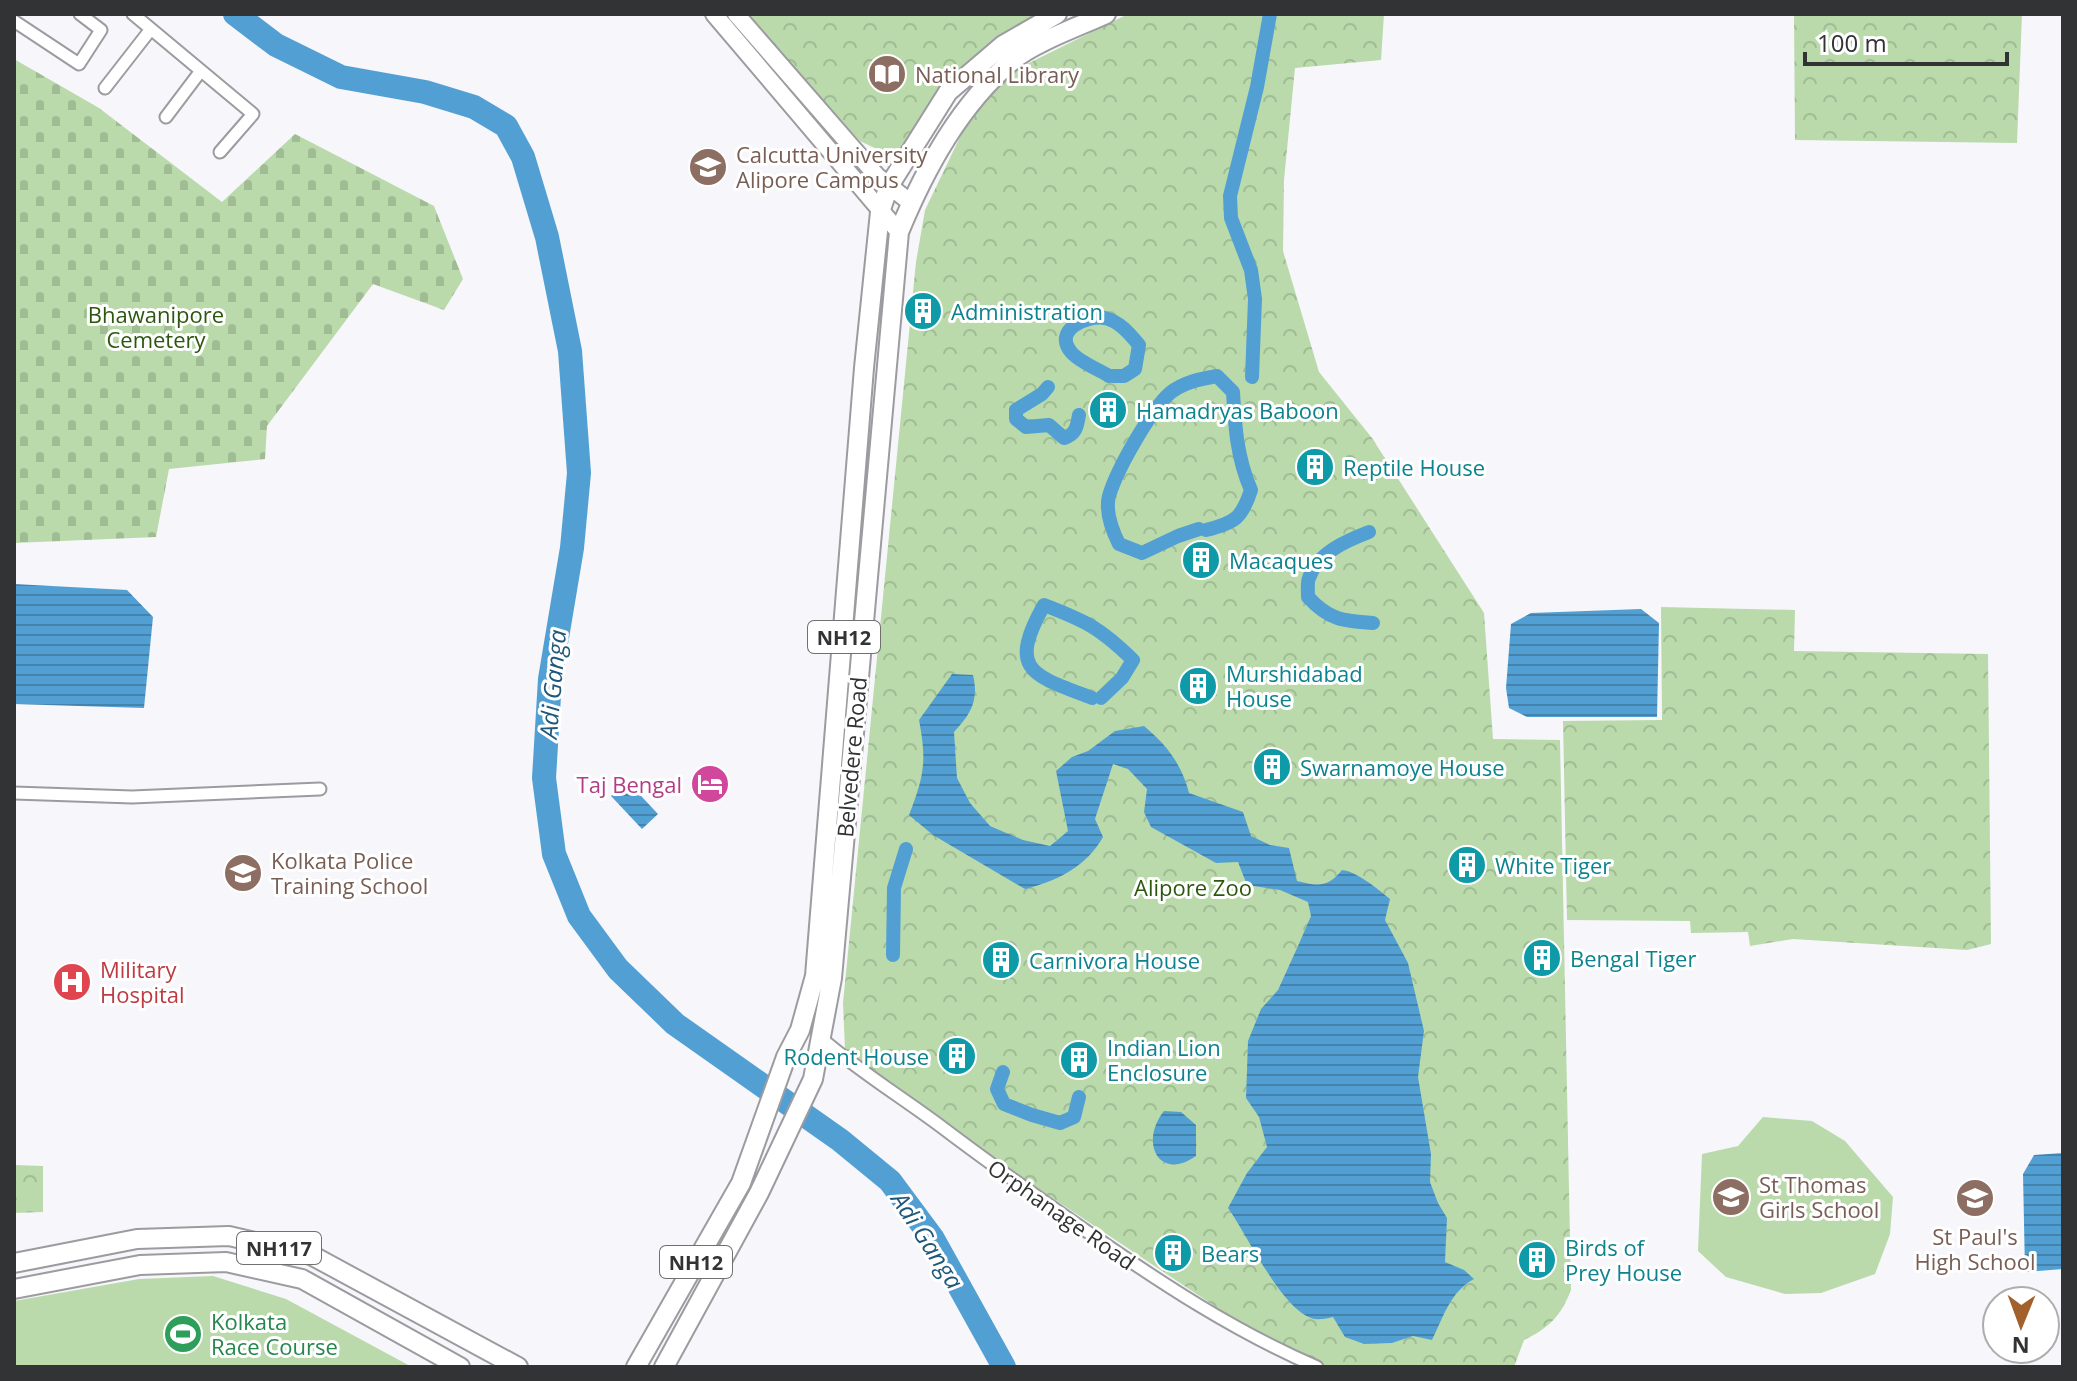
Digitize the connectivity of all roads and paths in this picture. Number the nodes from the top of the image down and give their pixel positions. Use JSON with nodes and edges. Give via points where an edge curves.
{"nodes":[{"id":1,"x":80,"y":14,"type":"edge"},
{"id":2,"x":133,"y":14,"type":"edge"},
{"id":3,"x":714,"y":14,"type":"edge"},
{"id":4,"x":736,"y":14,"type":"edge"},
{"id":5,"x":1057,"y":14,"type":"edge"},
{"id":6,"x":1106,"y":14,"type":"edge"},
{"id":7,"x":14,"y":21,"type":"edge"},
{"id":8,"x":151,"y":29,"type":"junction"},
{"id":9,"x":200,"y":72,"type":"junction"},
{"id":10,"x":105,"y":88,"type":"dead end"},
{"id":11,"x":166,"y":117,"type":"dead end"},
{"id":12,"x":220,"y":152,"type":"dead end"},
{"id":13,"x":889,"y":186,"type":"junction"},
{"id":14,"x":911,"y":203,"type":"junction"},
{"id":15,"x":880,"y":212,"type":"junction"},
{"id":16,"x":899,"y":232,"type":"junction"},
{"id":17,"x":320,"y":789,"type":"dead end"},
{"id":18,"x":14,"y":793,"type":"edge"},
{"id":19,"x":822,"y":1039,"type":"junction"},
{"id":20,"x":14,"y":1263,"type":"edge"},
{"id":21,"x":14,"y":1289,"type":"edge"},
{"id":22,"x":460,"y":1367,"type":"edge"},
{"id":23,"x":518,"y":1367,"type":"edge"},
{"id":24,"x":636,"y":1367,"type":"edge"},
{"id":25,"x":664,"y":1367,"type":"edge"},
{"id":26,"x":1317,"y":1367,"type":"edge"}],
"edges":[{"from":1,"to":7,"type":"street","via":[[101,30],[79,64]]},
{"from":2,"to":8,"type":"street"},
{"from":3,"to":15,"type":"main road"},
{"from":4,"to":13,"type":"main road"},
{"from":5,"to":13,"type":"highway","number":"NH12","via":[[1003,45],[948,92]]},
{"from":6,"to":14,"type":"highway","name":"Belvedere Road","number":"NH12","via":[[1015,58],[985,86],[960,115]]},
{"from":8,"to":9,"type":"street"},
{"from":8,"to":10,"type":"street"},
{"from":9,"to":11,"type":"street"},
{"from":9,"to":12,"type":"street","via":[[253,114]]},
{"from":13,"to":14,"type":"main road"},
{"from":13,"to":15,"type":"highway","name":"Belvedere Road","number":"NH12"},
{"from":14,"to":16,"type":"highway","name":"Belvedere Road","number":"NH12"},
{"from":15,"to":16,"type":"main road"},
{"from":15,"to":24,"type":"highway","name":"Belvedere Road","number":"NH12","via":[[815,976],[800,1030],[741,1183]]},
{"from":16,"to":19,"type":"highway","name":"Belvedere Road","number":"NH12","via":[[832,978]]},
{"from":17,"to":18,"type":"street","via":[[132,797]]},
{"from":19,"to":25,"type":"highway","name":"Belvedere Road","number":"NH12","via":[[813,1079],[773,1163]]},
{"from":19,"to":26,"type":"street","name":"Orphanage Road","via":[[1145,1271],[1224,1322]]},
{"from":20,"to":23,"type":"highway","number":"NH117","via":[[137,1239],[229,1236],[311,1255]]},
{"from":21,"to":22,"type":"highway","via":[[140,1265],[226,1262],[302,1279]]}]}
